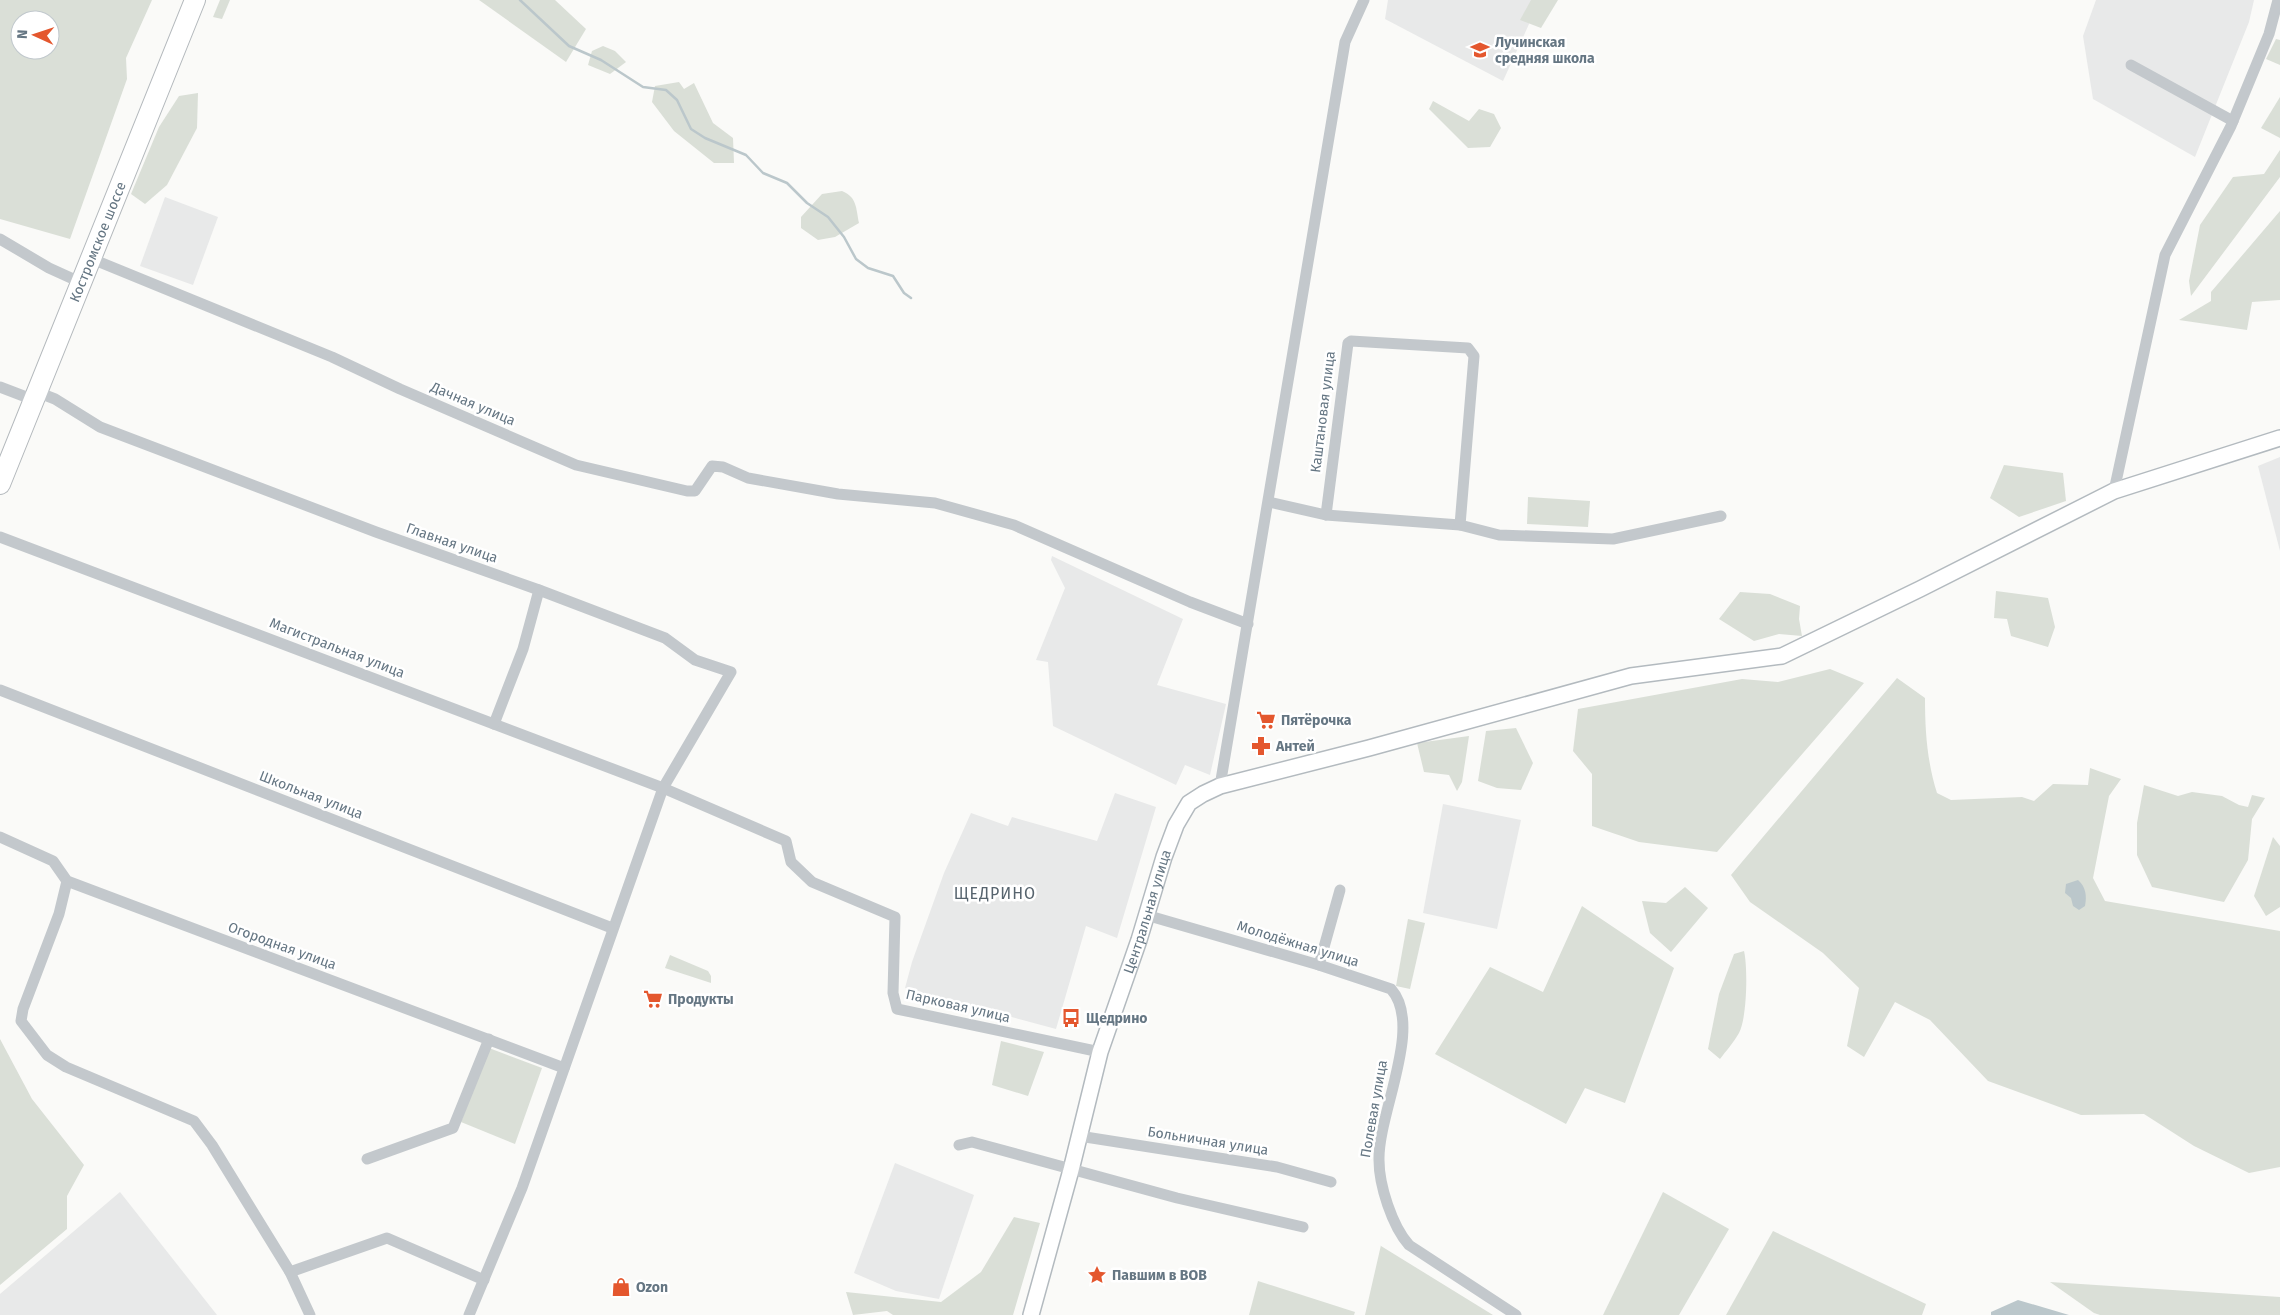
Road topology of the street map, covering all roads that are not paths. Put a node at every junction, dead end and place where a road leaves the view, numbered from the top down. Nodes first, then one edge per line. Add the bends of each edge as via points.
1 (195, 0) edge
2 (1364, 0) edge
3 (2278, 0) edge
4 (2280, 24) edge
5 (2269, 34) junction
6 (2131, 65) dead end
7 (2233, 122) junction
8 (0, 240) edge
9 (92, 259) junction
10 (82, 283) junction
11 (0, 387) edge
12 (36, 396) junction
13 (2280, 438) edge
14 (0, 484) edge
15 (2114, 491) junction
16 (1269, 502) junction
17 (1326, 515) junction
18 (1721, 516) dead end
19 (1460, 525) junction
20 (0, 537) edge
21 (539, 590) junction
22 (1248, 624) junction
23 (0, 690) edge
24 (494, 724) junction
25 (1220, 786) junction
26 (663, 788) junction
27 (0, 837) edge
28 (67, 881) junction
29 (812, 882) joint
30 (1340, 890) dead end
31 (1146, 915) junction
32 (612, 928) junction
33 (1319, 965) junction
34 (1403, 1038) joint
35 (489, 1039) junction
36 (1100, 1052) junction
37 (564, 1068) junction
38 (1079, 1136) junction
39 (959, 1145) dead end
40 (367, 1159) dead end
41 (1071, 1170) junction
42 (1331, 1182) dead end
43 (1303, 1227) dead end
44 (290, 1272) junction
45 (484, 1280) junction
46 (310, 1315) edge
47 (469, 1315) edge
48 (1031, 1315) edge
49 (1516, 1315) edge

1 - 9 highway, Костромское шоссе
2 - 16 street via 1345,42
3 - 5 street
4 - 5 street
5 - 7 street
6 - 7 street
7 - 15 street via 2165,255
8 - 10 street
9 - 10 highway, Костромское шоссе
9 - 22 street, Дачная улица via 332,357 576,465 696,491 712,466 748,478 846,495 935,503 1014,525
10 - 12 highway, Костромское шоссе
11 - 12 street, Главная улица
12 - 14 highway, Костромское шоссе
12 - 21 street, Главная улица via 55,399 109,430
13 - 15 street, Центральная улица
15 - 25 street, Центральная улица via 1782,656 1632,676
16 - 17 street
16 - 22 street
17 - 19 street
17 - 19 street, Каштановая улица via 1348,343 1468,348 1474,356
18 - 19 street via 1613,539 1499,535
20 - 24 street, Магистральная улица
21 - 24 street via 523,649
21 - 26 street, Главная улица via 665,638 695,660 731,672
22 - 25 street
23 - 32 street, Школьная улица
24 - 26 street, Магистральная улица
25 - 31 street, Центральная улица via 1189,803 1164,857
26 - 29 street, Магистральная улица via 786,841 791,862
26 - 32 street
27 - 28 street via 53,861
28 - 35 street, Огородная улица
28 - 44 street via 59,914 21,1021 47,1055 66,1067 194,1120
29 - 36 street, Парковая улица via 895,918 893,993 897,1009
30 - 33 street
31 - 33 street, Молодёжная улица
31 - 36 street, Центральная улица
32 - 37 street
33 - 34 street, Молодёжная улица via 1391,989 1402,1008
34 - 49 street, Полевая улица via 1378,1158 1398,1230 1409,1245
35 - 37 street, Огородная улица
35 - 40 street via 453,1128
36 - 38 street, Центральная улица
37 - 45 street via 522,1188
38 - 41 street, Центральная улица
38 - 42 street, Больничная улица via 1277,1167
39 - 41 street via 972,1142
41 - 43 street
41 - 48 street, Центральная улица
44 - 45 street via 387,1238
44 - 46 street
45 - 47 street

